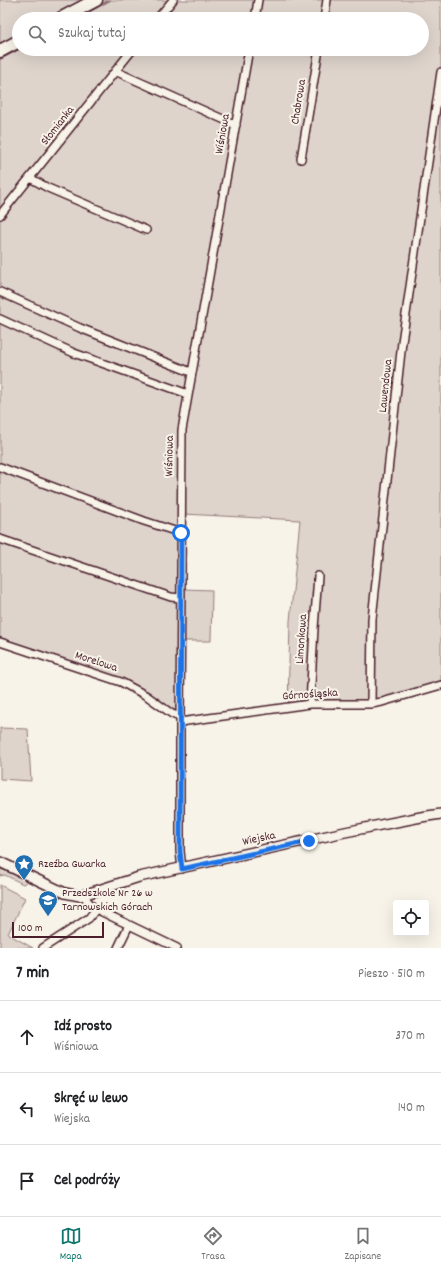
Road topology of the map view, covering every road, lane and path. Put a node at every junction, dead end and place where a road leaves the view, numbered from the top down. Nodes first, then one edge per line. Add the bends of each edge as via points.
1 (96, 0) edge
2 (173, 0) edge
3 (258, 0) edge
4 (327, 0) edge
5 (73, 12) edge
6 (163, 12) edge
7 (256, 12) edge
8 (325, 12) edge
9 (12, 45) edge
10 (0, 51) edge
11 (127, 56) edge
12 (248, 56) edge
13 (318, 56) edge
14 (115, 71) junction
15 (441, 72) edge
16 (236, 125) junction
17 (301, 159) dead end
18 (30, 178) junction
19 (0, 215) edge
20 (146, 230) dead end
21 (0, 292) edge
22 (0, 319) edge
23 (191, 372) junction
24 (188, 394) junction
25 (0, 467) edge
26 (181, 533) junction
27 (0, 539) edge
28 (318, 576) dead end
29 (180, 598) junction
30 (0, 642) edge
31 (441, 686) edge
32 (310, 704) junction
33 (371, 704) junction
34 (180, 720) junction
35 (441, 814) edge
36 (0, 862) edge
37 (182, 869) junction
38 (84, 896) junction
39 (96, 909) junction
40 (129, 925) junction
41 (43, 948) edge
42 (118, 948) edge
43 (177, 948) edge

1 - 5 highway
2 - 6 street
3 - 7 street
4 - 8 street
9 - 10 highway
11 - 14 street, Słomianka
12 - 16 street, Wiśniowa
13 - 17 street, Chabrowa
14 - 16 street
14 - 18 street, Słomianka
15 - 33 street, Lawendowa via 402,342 372,620
16 - 23 street, Wiśniowa
18 - 19 street, Słomianka
18 - 20 street
21 - 23 street via 80,328
22 - 24 street via 74,353
23 - 24 street, Wiśniowa
24 - 26 street, Wiśniowa via 182,430
25 - 26 street
26 - 29 street, Wiśniowa
27 - 29 street
28 - 32 street, Limonkowa
29 - 34 street, Wiśniowa
30 - 34 street, Morelowa via 121,682 147,696
31 - 33 street, Górnośląska
32 - 33 street, Górnośląska
32 - 34 street, Górnośląska
34 - 37 street, Wiśniowa
35 - 37 street, Wiejska via 345,832
36 - 38 street via 64,893
37 - 38 street, Wiejska via 123,881
38 - 39 street
39 - 40 street
39 - 41 street via 89,918
40 - 42 street
40 - 43 street

